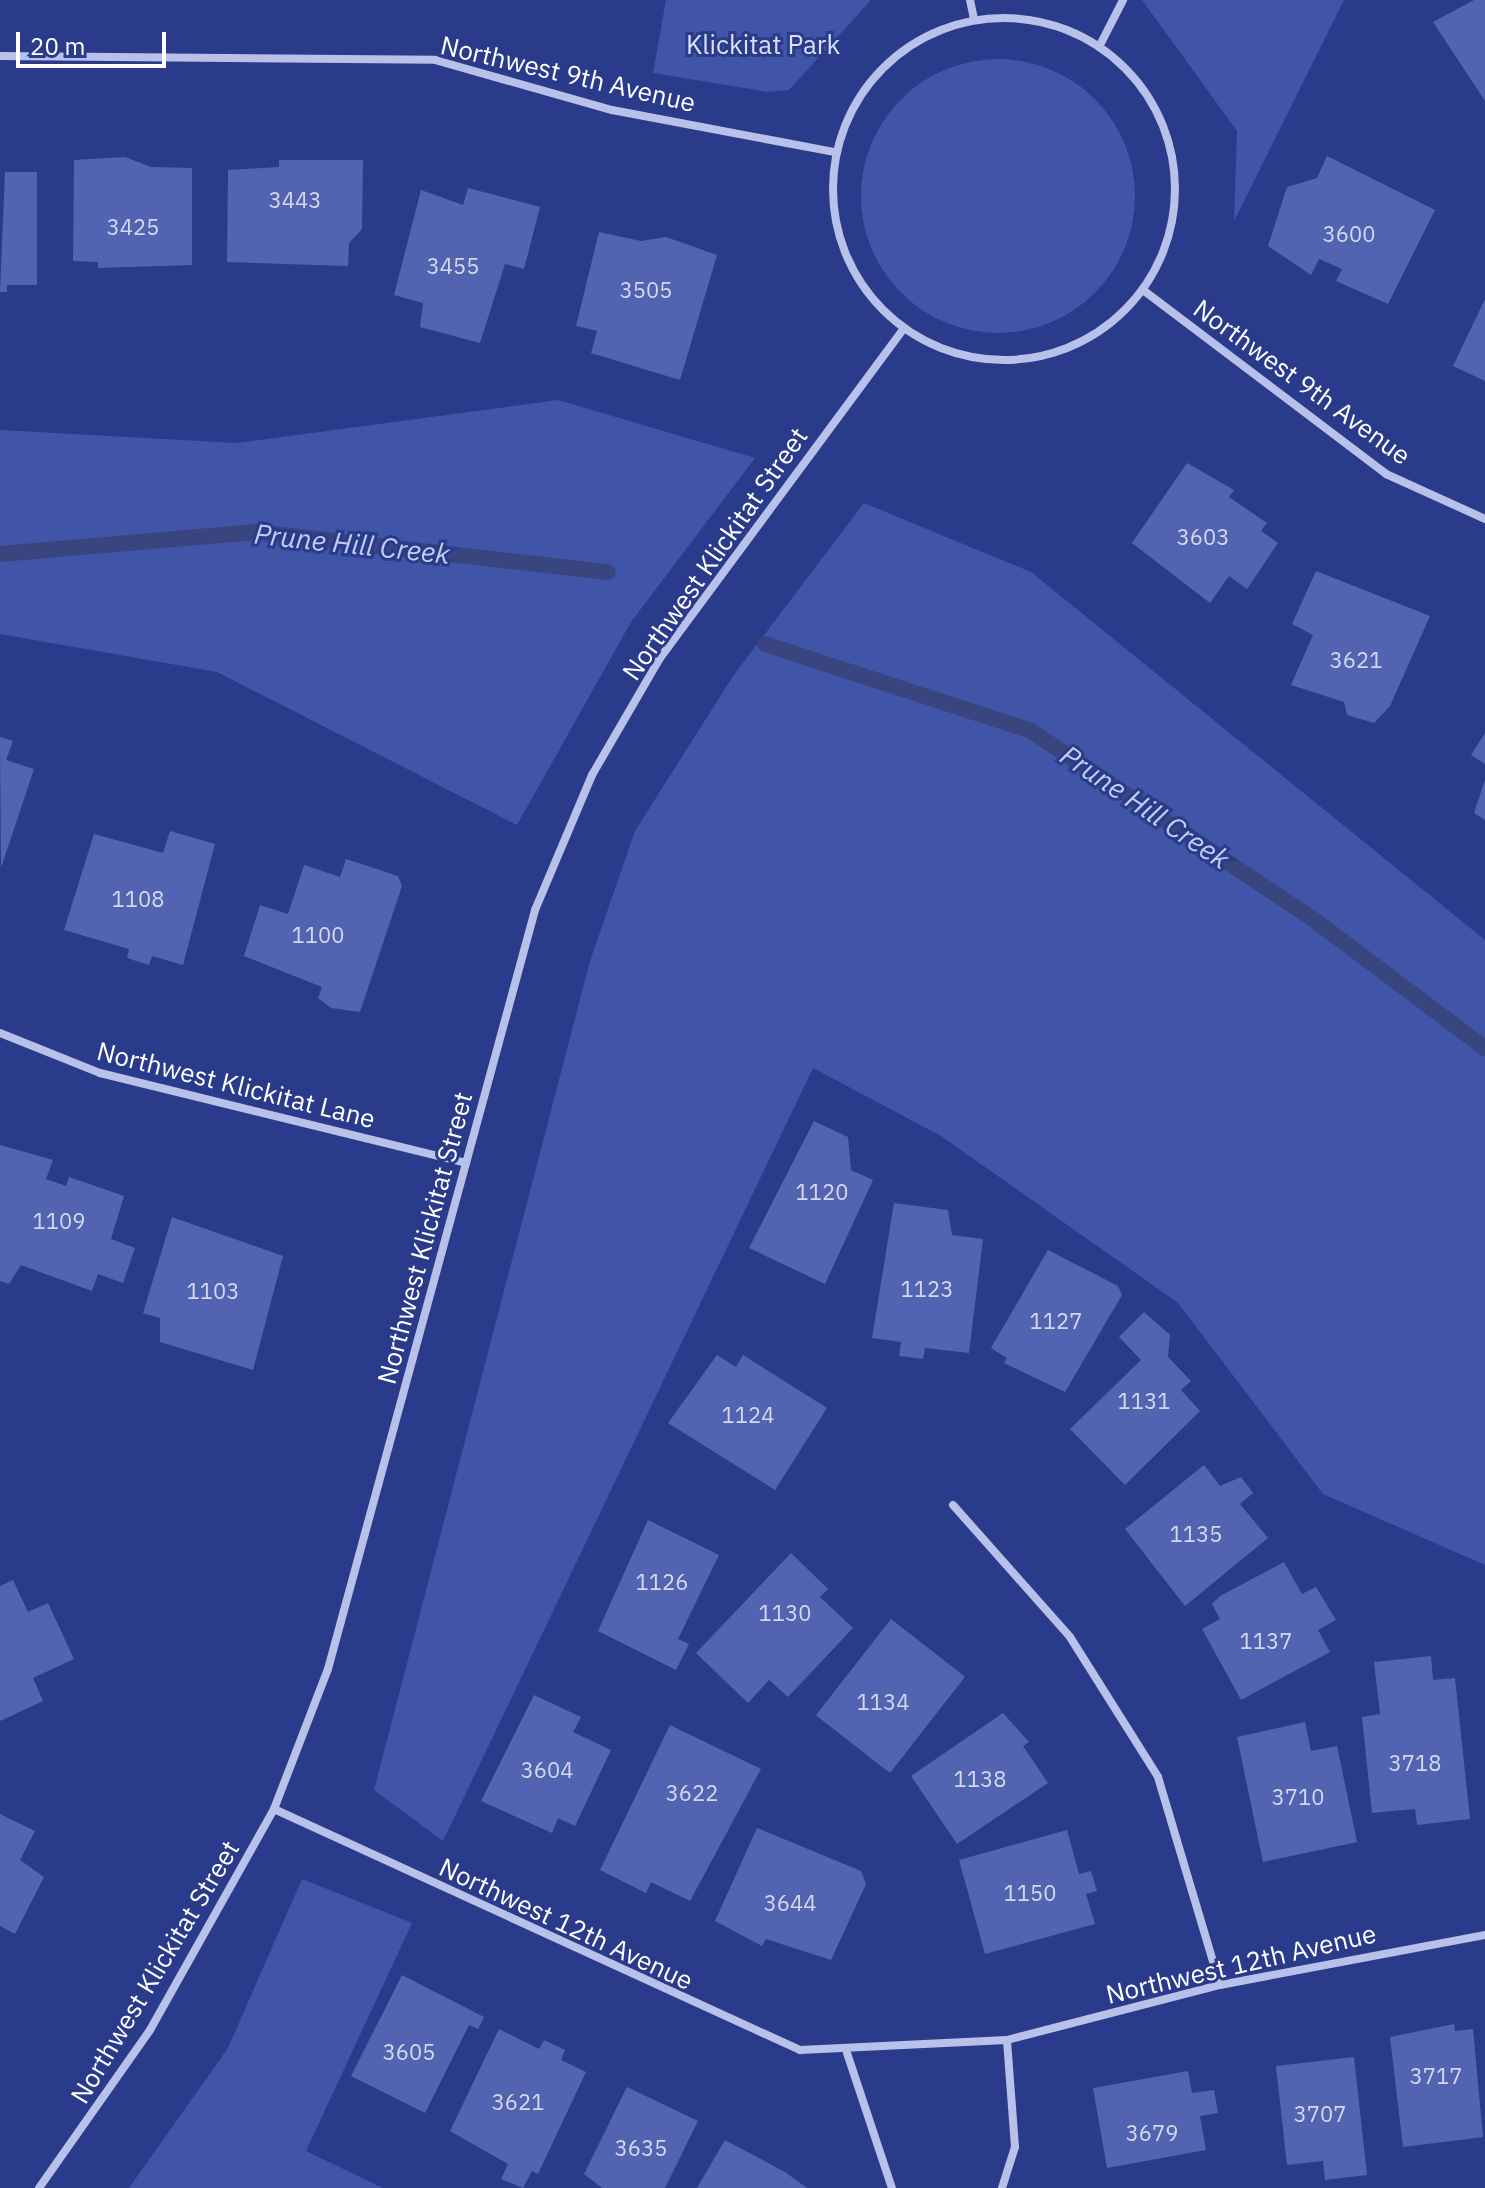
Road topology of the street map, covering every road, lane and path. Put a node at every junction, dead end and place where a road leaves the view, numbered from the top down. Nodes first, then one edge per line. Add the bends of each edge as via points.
1 (970, 0) edge
2 (1123, 0) edge
3 (974, 19) junction
4 (1099, 47) junction
5 (0, 56) edge
6 (835, 152) junction
7 (1143, 290) junction
8 (904, 328) junction
9 (1485, 519) edge
10 (0, 1033) edge
11 (466, 1163) junction
12 (953, 1505) dead end
13 (274, 1809) junction
14 (1485, 1935) edge
15 (1220, 1985) junction
16 (1007, 2040) junction
17 (847, 2053) junction
18 (39, 2188) edge
19 (892, 2188) edge
20 (1002, 2188) edge

1 - 3 street
2 - 4 street
3 - 4 street via 1025,18
3 - 6 street via 926,34 884,64 854,104
4 - 7 street via 1150,98 1171,144 1176,195 1169,232
5 - 6 street, Northwest 9th Avenue via 435,60 612,110
6 - 8 street via 837,231 874,302
7 - 8 street via 1112,322 1074,346 1032,358 987,360 943,349
7 - 9 street, Northwest 9th Avenue via 1386,474
8 - 11 street, Northwest Klickitat Street via 660,658 592,775 535,910
10 - 11 street, Northwest Klickitat Lane via 100,1073
11 - 13 street, Northwest Klickitat Street via 328,1669
12 - 15 street via 1070,1637 1158,1777
13 - 17 street, Northwest 12th Avenue via 750,2033 800,2050
13 - 18 street, Northwest Klickitat Street via 150,2030
14 - 15 street, Northwest 12th Avenue
15 - 16 street, Northwest 12th Avenue
16 - 17 street, Northwest 12th Avenue
16 - 20 street via 1015,2147
17 - 19 street

